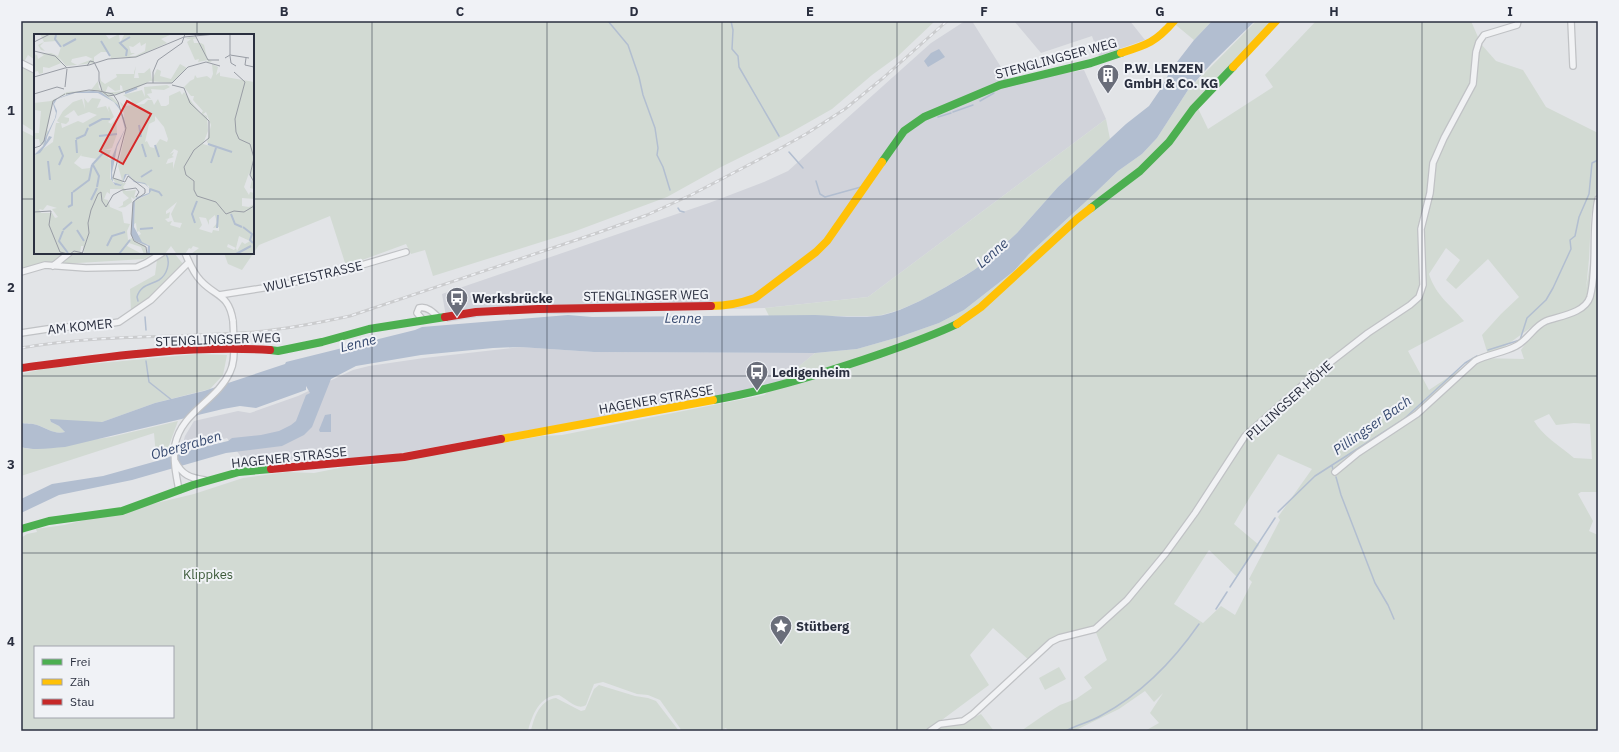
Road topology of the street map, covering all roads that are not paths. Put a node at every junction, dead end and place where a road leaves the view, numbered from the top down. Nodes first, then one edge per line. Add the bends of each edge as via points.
1 (1174, 21) edge
2 (1276, 21) edge
3 (1571, 21) edge
4 (1518, 23) edge
5 (1520, 32) dead end
6 (21, 63) edge
7 (1573, 66) dead end
8 (34, 70) edge
9 (1598, 199) edge
10 (406, 252) dead end
11 (68, 254) edge
12 (160, 254) edge
13 (185, 254) edge
14 (189, 262) junction
15 (53, 266) junction
16 (21, 272) edge
17 (219, 295) junction
18 (439, 318) junction
19 (423, 320) junction
20 (21, 333) edge
21 (234, 345) junction
22 (21, 368) edge
23 (177, 470) junction
24 (1335, 472) dead end
25 (209, 480) junction
26 (179, 490) junction
27 (21, 529) edge
28 (930, 731) edge

1 - 18 main road, STENGLINGSER WEG via 1162,35 1140,47 1091,63 1031,75 1000,85 913,124 904,131 827,241 755,298 722,306 510,309
2 - 25 main road, HAGENER STRASSE via 1212,88 1169,142 1140,171 1077,219 1026,268 972,314 931,336 827,372 749,394 404,457 245,472
3 - 7 street
4 - 5 street, PILLINGSER HÖHE
4 - 28 street, PILLINGSER HÖHE via 1484,35 1479,42 1473,84 1433,163 1430,193 1421,229 1423,285 1419,297 1314,375 1246,436 1166,553 1127,600 1095,629 1051,642 973,714 963,720 940,724
6 - 8 street
9 - 24 street via 1591,290 1586,304 1543,323 1518,346 1475,361 1413,418 1358,453
10 - 17 street, WULFEISTRASSE via 331,274
11 - 15 street
12 - 15 street via 137,267
13 - 14 street
14 - 17 street via 201,281
14 - 20 street, AM KOMER via 151,300 119,322
15 - 16 street via 45,265
17 - 21 street, bridge via 229,306 233,321
18 - 19 main road, STENGLINGSER WEG
18 - 19 street via 428,309 419,308 417,313
19 - 21 main road, STENGLINGSER WEG via 278,351
21 - 22 main road, STENGLINGSER WEG
21 - 23 street via 232,368 226,380 192,414 178,436 174,459
23 - 25 street via 189,477
23 - 26 street
25 - 26 main road, HAGENER STRASSE
26 - 27 main road, HAGENER STRASSE via 122,511 50,521

